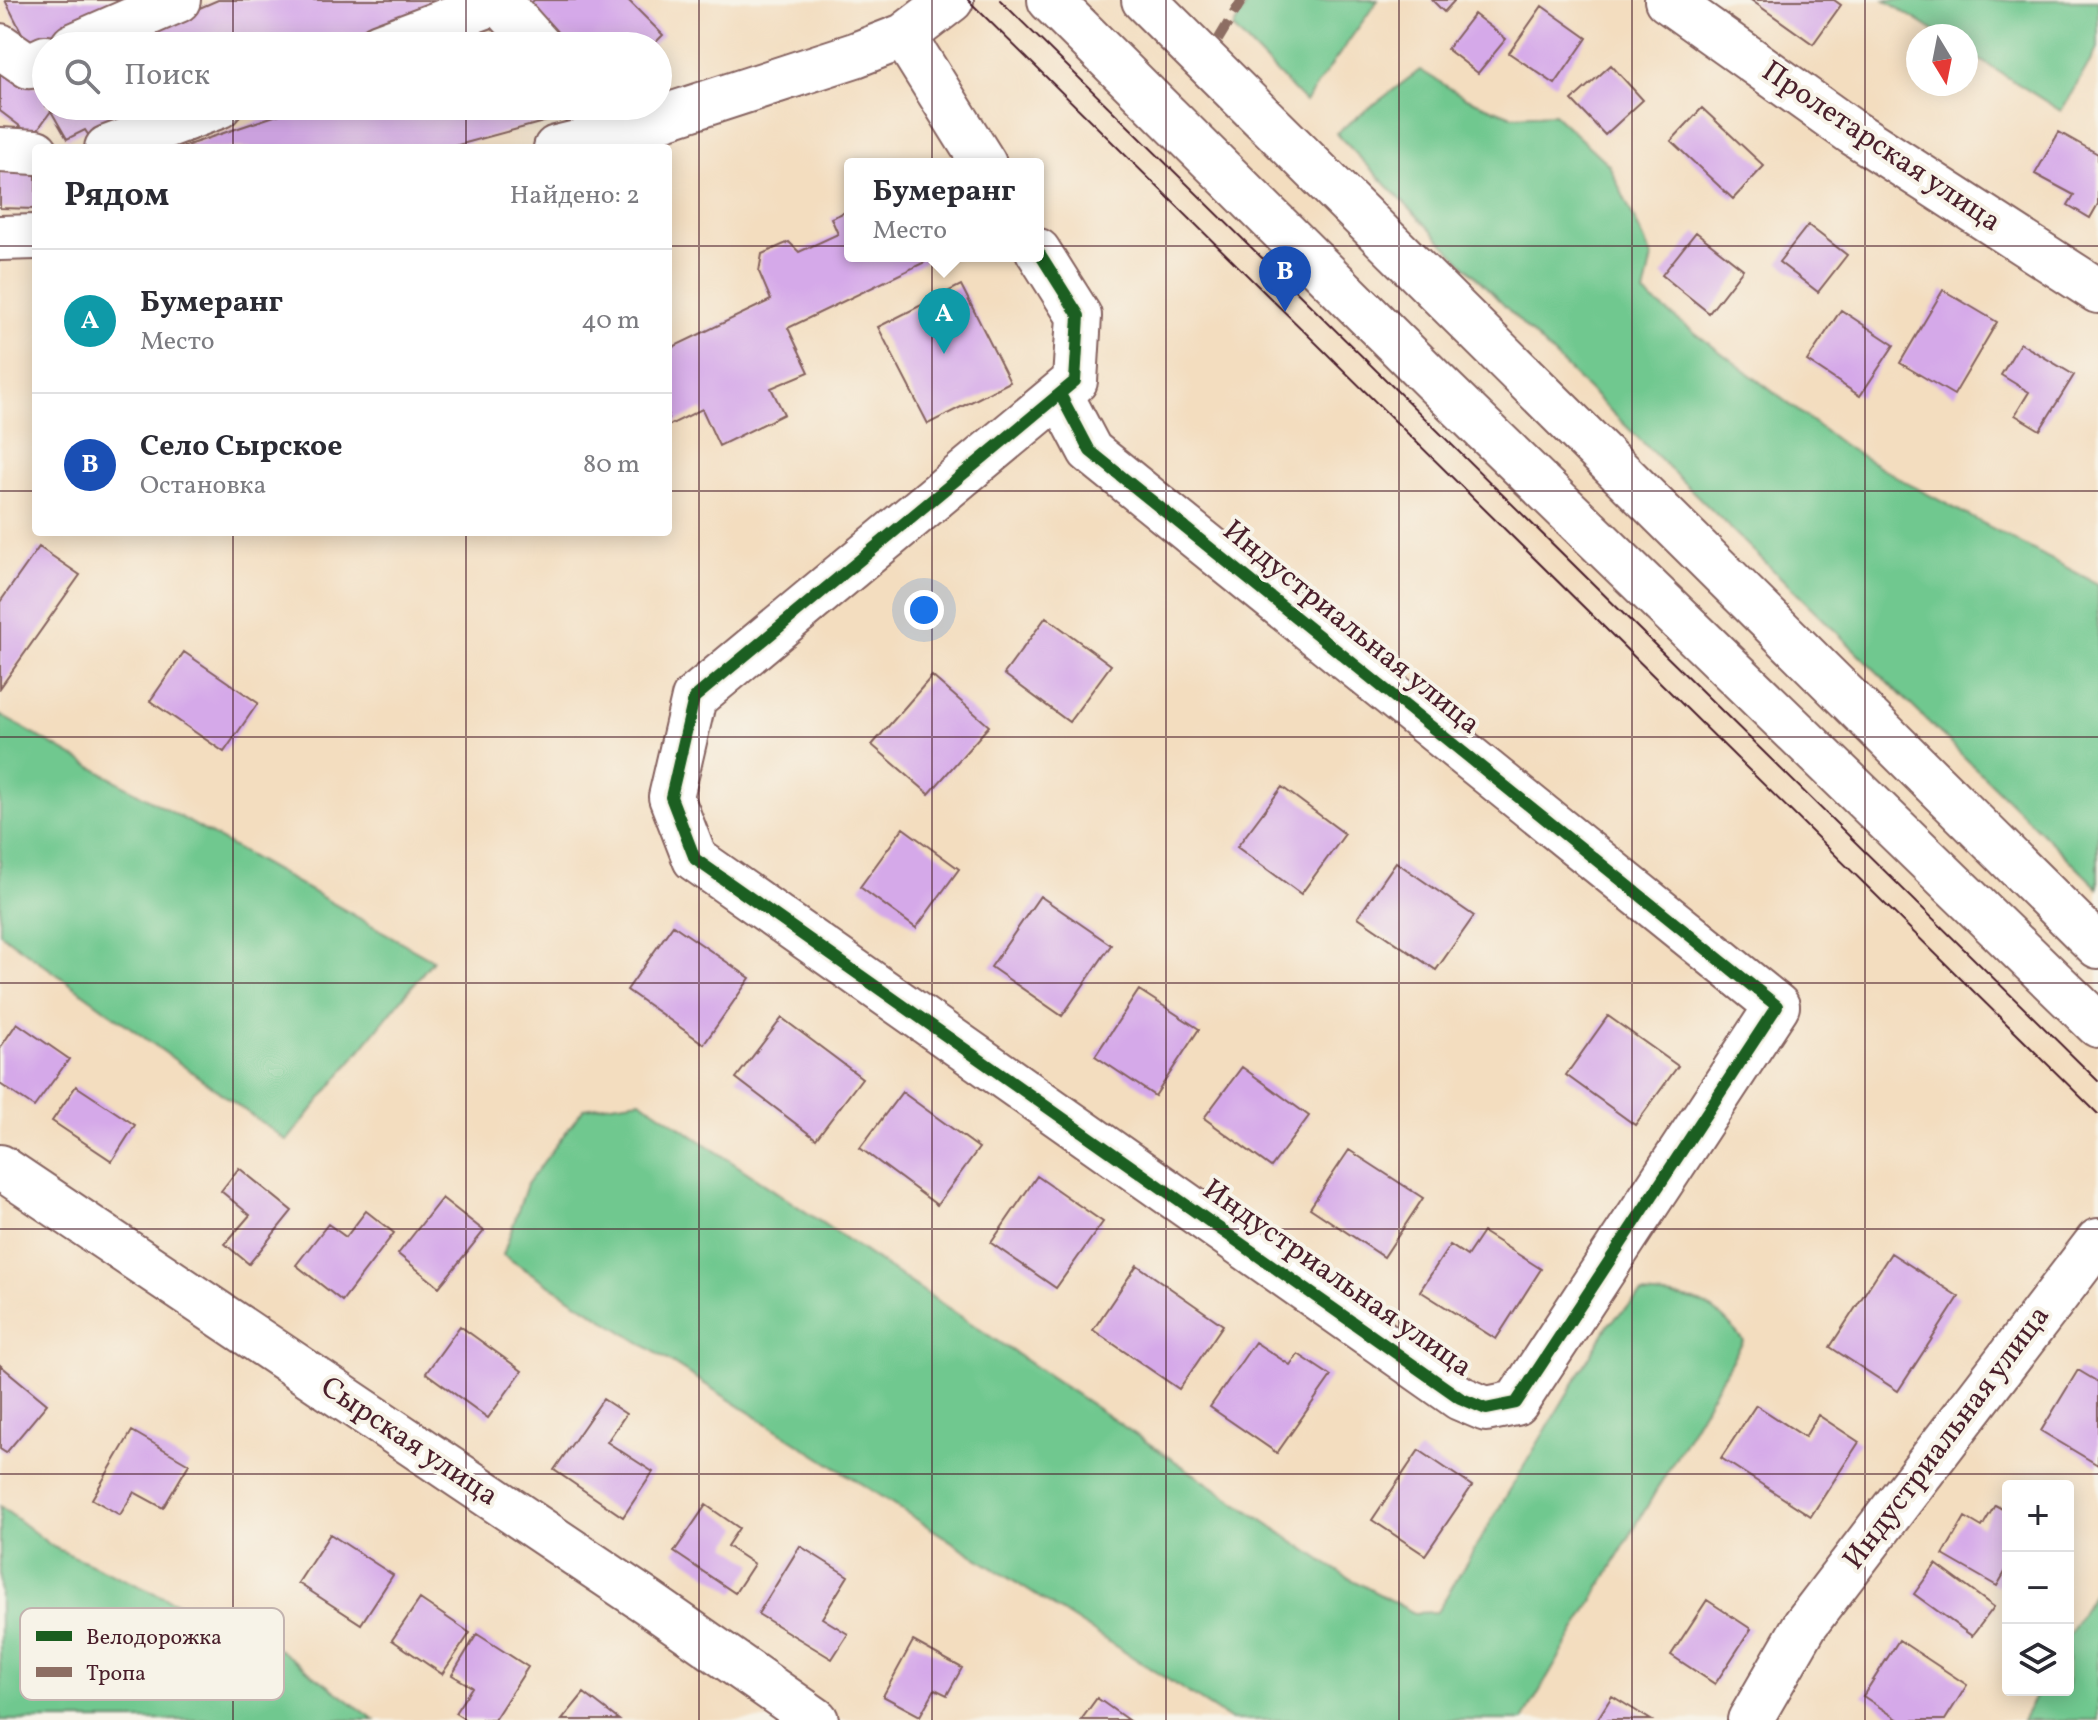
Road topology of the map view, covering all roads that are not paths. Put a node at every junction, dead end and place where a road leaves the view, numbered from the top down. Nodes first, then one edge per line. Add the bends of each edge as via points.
1 (178, 0) edge
2 (499, 0) edge
3 (1050, 0) edge
4 (1144, 0) edge
5 (1667, 0) edge
6 (927, 12) edge
7 (105, 32) edge
8 (416, 32) edge
9 (527, 32) edge
10 (0, 46) edge
11 (32, 65) edge
12 (672, 101) edge
13 (182, 120) edge
14 (598, 120) edge
15 (118, 144) edge
16 (562, 144) edge
17 (0, 150) edge
18 (32, 152) edge
19 (982, 158) edge
20 (32, 237) edge
21 (0, 238) edge
22 (1044, 261) edge
23 (2098, 291) edge
24 (1060, 394) junction
25 (2098, 946) edge
26 (2098, 1025) edge
27 (0, 1167) edge
28 (2098, 1241) edge
29 (816, 1720) edge
30 (1750, 1720) edge

1 - 7 street
2 - 8 street
2 - 9 street
3 - 26 street via 1445,393
4 - 25 street
5 - 23 street, Пролетарская улица via 1852,132
6 - 12 street via 855,55
6 - 19 street
10 - 11 street
13 - 15 street
14 - 16 street
17 - 18 street
20 - 21 street
22 - 24 street via 1079,316 1075,381
24 - 24 street, Индустриальная улица via 1090,451 1777,1006 1516,1403 1486,1409 1460,1398 695,859 671,797 694,698
27 - 29 street, Сырская улица
28 - 30 street, Индустриальная улица via 1805,1625

